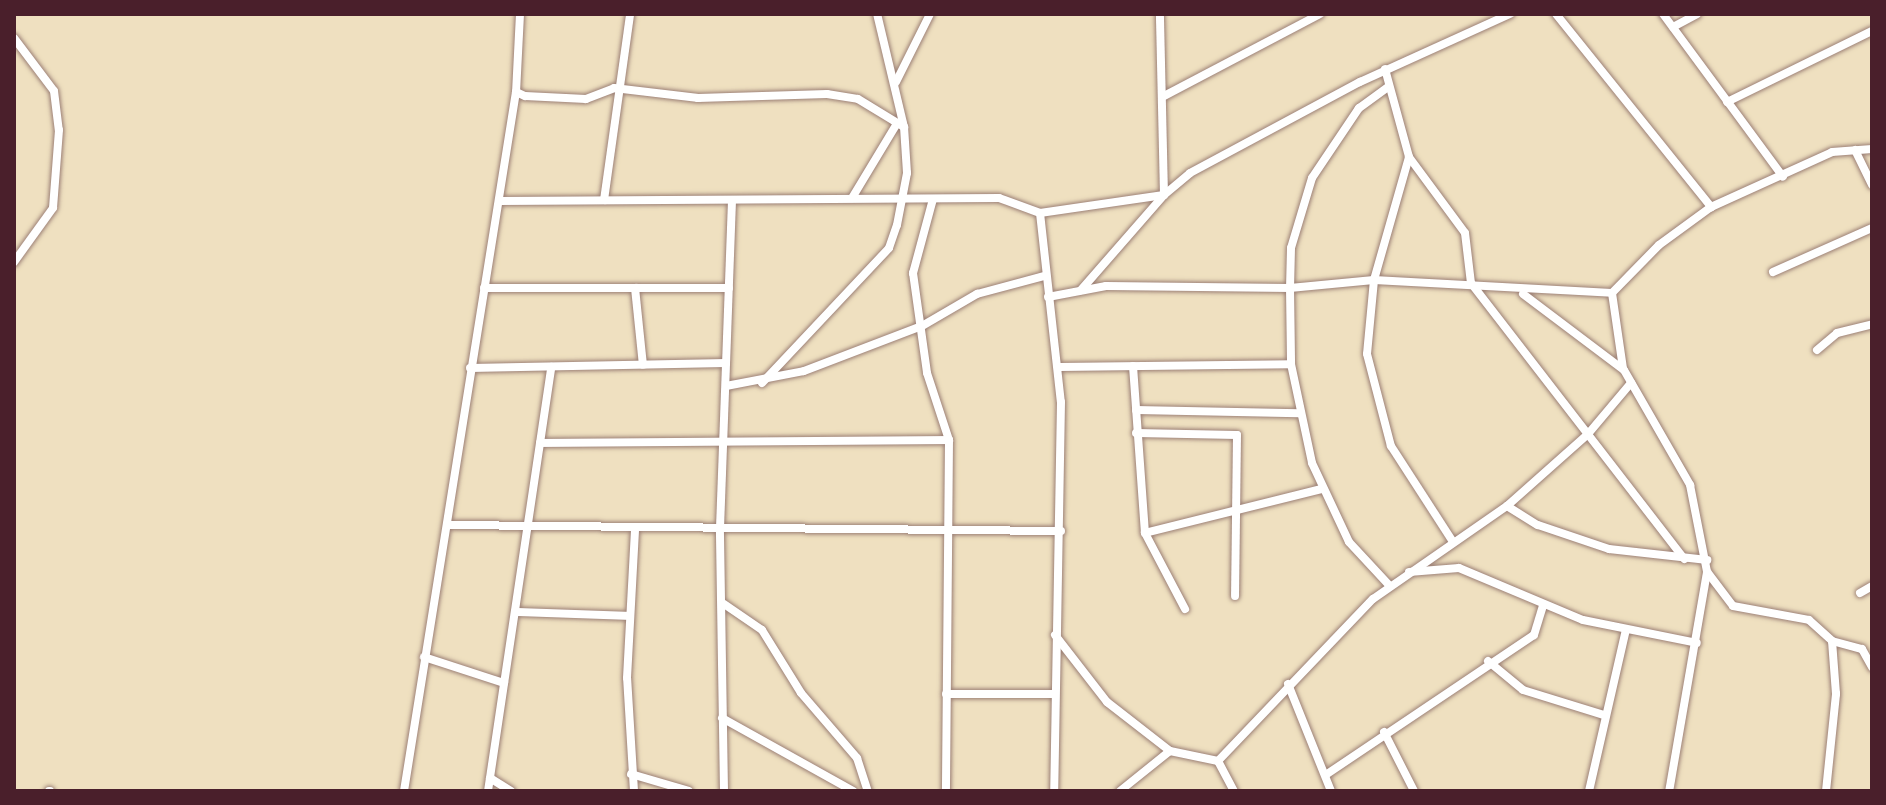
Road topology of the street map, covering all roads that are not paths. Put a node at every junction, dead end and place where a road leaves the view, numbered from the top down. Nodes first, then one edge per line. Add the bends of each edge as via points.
1 (520, 14) edge
2 (630, 14) edge
3 (877, 14) edge
4 (930, 14) edge
5 (1160, 14) edge
6 (1320, 14) edge
7 (1510, 14) edge
8 (1556, 14) edge
9 (1663, 14) edge
10 (1697, 14) edge
11 (1673, 27) junction
12 (1872, 31) edge
13 (14, 38) edge
14 (1385, 69) junction
15 (896, 82) junction
16 (1388, 87) junction
17 (614, 88) junction
18 (516, 92) junction
19 (1164, 96) junction
20 (1727, 102) junction
21 (900, 126) junction
22 (1872, 149) edge
23 (1855, 150) junction
24 (1409, 157) junction
25 (1783, 177) junction
26 (1872, 185) edge
27 (1164, 195) junction
28 (903, 197) junction
29 (852, 198) junction
30 (933, 199) junction
31 (604, 200) junction
32 (499, 201) junction
33 (732, 201) junction
34 (1711, 207) junction
35 (1040, 213) junction
36 (1872, 228) edge
37 (14, 262) edge
38 (1773, 272) dead end
39 (1044, 276) junction
40 (1374, 280) junction
41 (1471, 283) junction
42 (484, 288) junction
43 (635, 288) junction
44 (729, 288) junction
45 (1290, 288) junction
46 (1081, 291) junction
47 (1521, 292) junction
48 (1612, 293) junction
49 (1048, 297) junction
50 (1872, 324) edge
51 (922, 326) junction
52 (1817, 350) dead end
53 (726, 363) junction
54 (1291, 364) junction
55 (643, 365) junction
56 (1133, 366) junction
57 (551, 367) junction
58 (1059, 367) junction
59 (470, 368) junction
60 (1624, 370) junction
61 (762, 383) junction
62 (1631, 383) junction
63 (726, 386) junction
64 (1136, 410) junction
65 (1299, 413) junction
66 (1136, 433) junction
67 (1588, 434) junction
68 (949, 440) junction
69 (540, 443) junction
70 (723, 445) junction
71 (1321, 489) junction
72 (1507, 506) junction
73 (1237, 509) junction
74 (447, 525) junction
75 (527, 527) junction
76 (635, 528) junction
77 (720, 528) junction
78 (949, 530) junction
79 (1061, 531) junction
80 (1145, 533) junction
81 (1453, 542) junction
82 (1684, 559) junction
83 (1707, 560) junction
84 (1409, 572) junction
85 (1707, 572) junction
86 (1389, 585) junction
87 (1872, 586) edge
88 (1860, 593) dead end
89 (1235, 596) dead end
90 (724, 604) junction
91 (1543, 606) junction
92 (1185, 609) dead end
93 (515, 612) junction
94 (628, 616) junction
95 (1626, 630) junction
96 (1054, 635) junction
97 (1832, 641) junction
98 (1697, 643) junction
99 (424, 657) junction
100 (1488, 661) junction
101 (1872, 667) edge
102 (504, 683) junction
103 (1288, 684) junction
104 (946, 694) junction
105 (1054, 694) junction
106 (1604, 715) junction
107 (722, 718) junction
108 (1384, 732) junction
109 (1170, 751) junction
110 (1218, 761) junction
111 (631, 774) junction
112 (1327, 774) junction
113 (490, 778) junction
114 (404, 791) edge
115 (488, 791) edge
116 (511, 791) edge
117 (634, 791) edge
118 (689, 791) edge
119 (724, 791) edge
120 (853, 791) edge
121 (868, 791) edge
122 (946, 791) edge
123 (1054, 791) edge
124 (1120, 791) edge
125 (1234, 791) edge
126 (1331, 791) edge
127 (1414, 791) edge
128 (1589, 791) edge
129 (1669, 791) edge
130 (1826, 791) edge

1 - 18 street
2 - 17 street
3 - 15 street
4 - 15 street
5 - 19 street
6 - 19 street
7 - 14 street via 1434,54
8 - 34 street
9 - 11 street
10 - 11 street
11 - 20 street
12 - 20 street
13 - 37 street via 54,91 59,130 53,208
14 - 16 street
14 - 27 street via 1190,173
15 - 21 street
16 - 24 street
16 - 45 street via 1359,108 1312,178 1291,248
17 - 18 street via 566,101
17 - 21 street via 698,98 850,96
17 - 31 street
18 - 32 street
19 - 27 street
20 - 25 street
21 - 28 street
21 - 29 street
22 - 23 street
23 - 25 street via 1832,152
23 - 26 street
24 - 40 street
24 - 41 street via 1465,233
25 - 34 street
27 - 35 street
27 - 46 street
28 - 29 street
28 - 30 street
28 - 61 street via 889,248
29 - 33 street
30 - 35 street via 999,198
30 - 51 street via 913,273
31 - 32 street
31 - 33 street
32 - 42 street
33 - 44 street
34 - 48 street via 1659,245
35 - 39 street
36 - 38 street
39 - 49 street
39 - 51 street via 977,294
40 - 41 street
40 - 45 street
40 - 81 street via 1367,354 1380,415 1404,475
41 - 47 street
41 - 67 street
42 - 43 street
42 - 59 street
43 - 44 street
43 - 55 street
44 - 53 street
45 - 46 street via 1164,284
45 - 54 street
46 - 49 street
47 - 48 street
47 - 60 street
48 - 60 street
49 - 58 street
50 - 52 street via 1837,333
51 - 61 street
51 - 68 street via 927,373
53 - 55 street
53 - 63 street
54 - 56 street
54 - 65 street
55 - 57 street
56 - 58 street
56 - 64 street
57 - 59 street
57 - 69 street
58 - 79 street
59 - 74 street
60 - 62 street
61 - 63 street
62 - 67 street
62 - 83 street via 1690,485
63 - 70 street
64 - 65 street
64 - 66 street
65 - 71 street
66 - 73 street via 1237,435
66 - 80 street
67 - 72 street
67 - 82 street
68 - 70 street
68 - 78 street
69 - 70 street
69 - 75 street
70 - 77 street
71 - 73 street
71 - 86 street via 1349,542
72 - 81 street
72 - 82 street via 1538,525 1609,549
73 - 80 street
73 - 89 street
74 - 75 street
74 - 99 street
75 - 76 street
75 - 93 street
76 - 77 street
76 - 94 street
77 - 78 street
77 - 90 street
78 - 79 street
78 - 104 street
79 - 96 street
80 - 92 street
81 - 84 street
82 - 83 street
83 - 85 street
84 - 86 street
84 - 91 street via 1459,568
85 - 97 street via 1733,606 1809,620
85 - 98 street
86 - 103 street
87 - 88 street
90 - 107 street
90 - 121 street via 762,630 857,758
91 - 95 street
91 - 100 street via 1534,635
93 - 94 street
93 - 102 street
94 - 111 street
95 - 98 street
95 - 106 street
96 - 105 street
96 - 109 street via 1107,702
97 - 101 street via 1862,649
97 - 130 street via 1836,694
98 - 129 street
99 - 102 street
99 - 114 street
100 - 106 street via 1523,690
100 - 108 street
102 - 113 street
103 - 110 street
103 - 112 street
104 - 105 street
104 - 122 street
105 - 123 street
106 - 128 street
107 - 119 street
107 - 120 street
108 - 112 street
108 - 127 street
109 - 110 street
109 - 124 street
110 - 125 street
111 - 117 street
111 - 118 street
112 - 126 street
113 - 115 street
113 - 116 street

